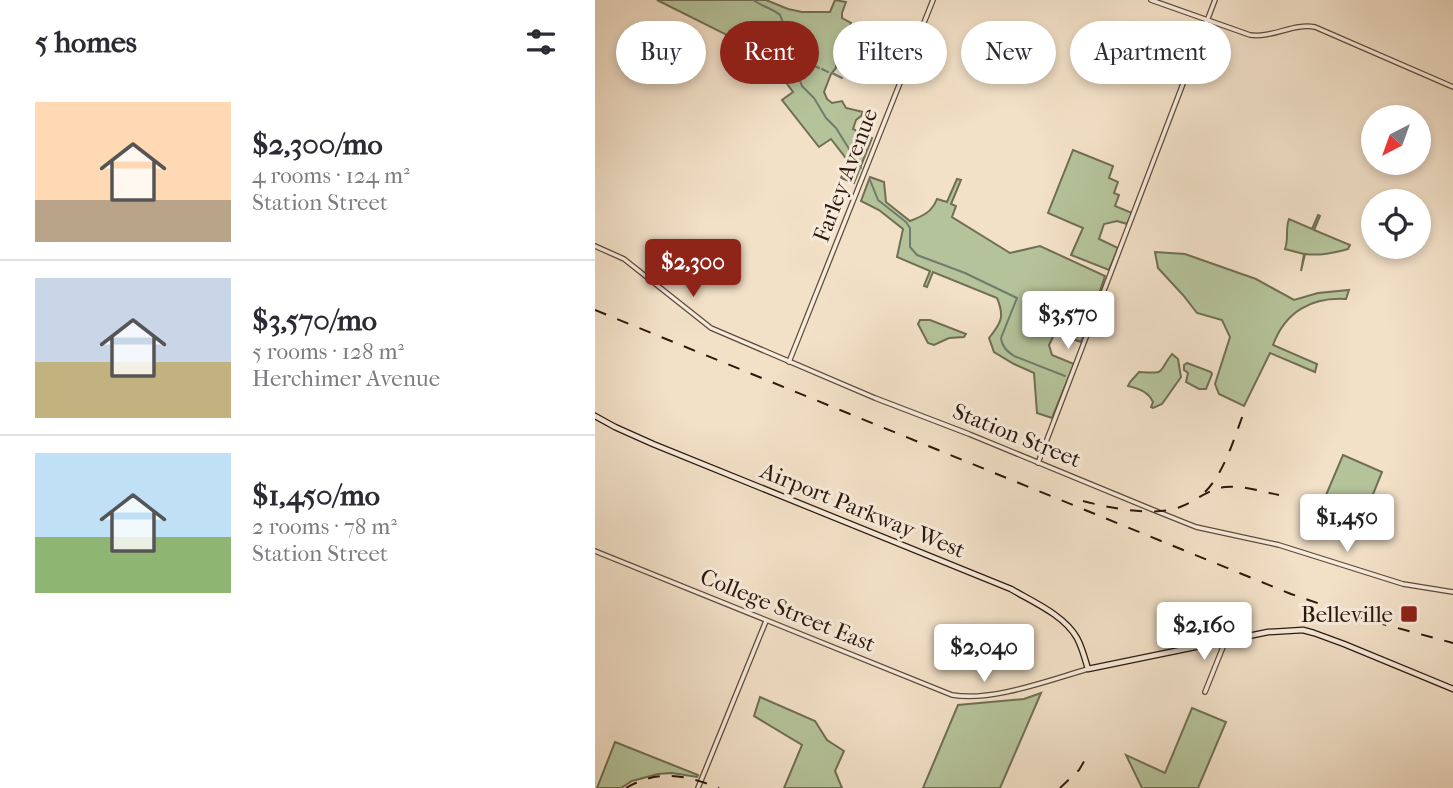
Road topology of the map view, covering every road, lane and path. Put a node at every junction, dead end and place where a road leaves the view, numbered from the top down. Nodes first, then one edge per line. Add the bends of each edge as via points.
1 (933, 0) edge
2 (1151, 0) edge
3 (1215, 0) edge
4 (1207, 20) junction
5 (1453, 87) edge
6 (595, 246) edge
7 (789, 362) junction
8 (595, 416) edge
9 (1038, 463) junction
10 (595, 551) edge
11 (1453, 592) edge
12 (766, 621) junction
13 (1226, 640) junction
14 (1088, 669) junction
15 (1453, 689) edge
16 (1205, 692) dead end
17 (698, 788) edge

1 - 7 street, Farley Avenue
2 - 4 street
3 - 4 street
4 - 5 street via 1259,36 1299,26 1315,27
4 - 9 street
6 - 7 street, Station Street via 624,259 711,328
7 - 9 street, Station Street
8 - 14 main road, Airport Parkway West via 653,444 1011,589 1069,628
9 - 11 street, Station Street via 1196,527 1279,545 1403,584
10 - 12 street, College Street East
12 - 14 street, College Street East via 966,698 1011,691
12 - 17 street
13 - 14 main road, College Street East
13 - 15 main road, College Street East via 1279,631 1314,632
13 - 16 street

